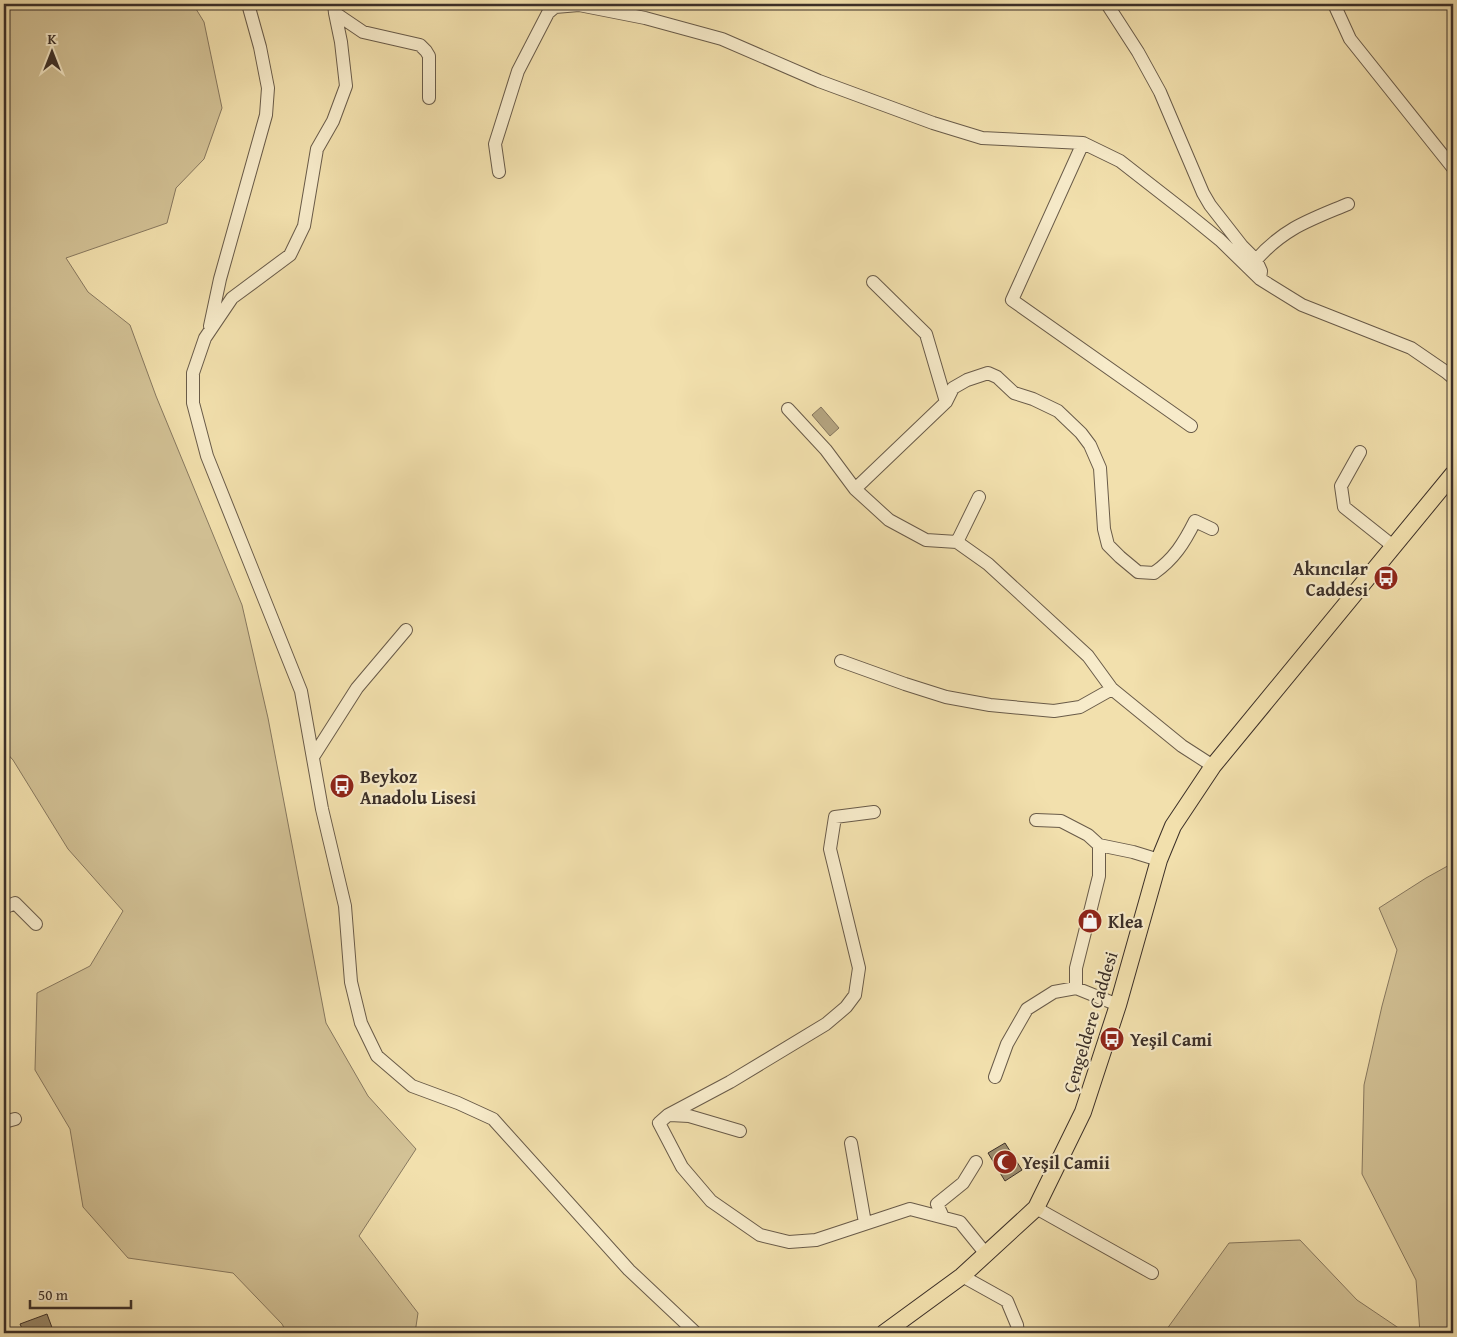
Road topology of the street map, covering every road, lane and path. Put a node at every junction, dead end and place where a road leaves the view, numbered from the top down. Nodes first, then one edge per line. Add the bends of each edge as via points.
1 (248, 4) edge
2 (1106, 4) edge
3 (1334, 4) edge
4 (578, 5) edge
5 (554, 6) edge
6 (334, 8) edge
7 (429, 98) dead end
8 (1083, 143) junction
9 (1453, 168) edge
10 (499, 172) dead end
11 (1348, 204) dead end
12 (1256, 260) junction
13 (1260, 280) junction
14 (873, 282) dead end
15 (210, 331) junction
16 (1453, 378) edge
17 (946, 402) junction
18 (788, 409) dead end
19 (1191, 426) dead end
20 (1360, 452) dead end
21 (1453, 474) edge
22 (855, 489) junction
23 (979, 497) dead end
24 (1212, 528) dead end
25 (957, 542) junction
26 (1393, 546) junction
27 (406, 630) dead end
28 (841, 661) dead end
29 (1112, 689) junction
30 (313, 757) junction
31 (1214, 766) junction
32 (874, 812) dead end
33 (1036, 820) dead end
34 (1099, 845) junction
35 (1159, 860) junction
36 (4, 908) edge
37 (36, 924) dead end
38 (1076, 988) junction
39 (1118, 1005) junction
40 (995, 1077) dead end
41 (668, 1115) junction
42 (740, 1131) dead end
43 (851, 1143) dead end
44 (976, 1162) dead end
45 (1036, 1208) junction
46 (943, 1217) junction
47 (865, 1224) junction
48 (986, 1254) junction
49 (1152, 1273) dead end
50 (962, 1276) junction
51 (696, 1333) edge
52 (884, 1333) edge
53 (1018, 1333) edge

1 - 15 street via 268,88 266,115 220,280
2 - 12 street via 1160,92 1202,193
3 - 9 street via 1350,40
4 - 5 street
4 - 8 street via 645,18 722,40 819,81 982,138
5 - 10 street via 518,71 495,144
6 - 7 street via 363,32 420,45 426,50 429,56
6 - 15 street via 346,86 333,122 317,149 304,226 290,255 232,298
8 - 13 street via 1120,161 1220,240
8 - 19 street via 1012,300
11 - 12 street via 1293,228
12 - 13 street via 1261,271
13 - 16 street via 1302,304 1411,348
14 - 17 street via 926,334
15 - 30 street via 194,373 194,403 207,456 301,691
17 - 22 street
17 - 24 street via 953,388 988,372 1014,393 1058,411 1090,445 1100,468 1108,545 1138,572 1154,574 1167,564 1185,541 1195,521
18 - 22 street via 826,450
20 - 26 street via 1341,486 1344,507
21 - 26 main road, Çengeldere Caddesi
22 - 25 street via 889,520 926,540
23 - 25 street
25 - 29 street via 988,564 1088,656
26 - 31 main road, Çengeldere Caddesi
27 - 30 street via 357,688
28 - 29 street via 946,697 990,705 1054,711 1080,707
29 - 31 street via 1182,746
30 - 51 street via 345,906 351,982 360,1023 377,1056 412,1086 493,1119 629,1270
31 - 35 main road, Çengeldere Caddesi via 1173,826
32 - 41 street via 835,817 830,849 859,968 856,995 826,1024
33 - 34 street via 1061,821 1088,835
34 - 35 street
34 - 38 street via 1099,876 1076,968
35 - 39 main road, Çengeldere Caddesi
36 - 37 street via 15,903
38 - 39 street
38 - 40 street via 1054,992 1027,1009 1007,1044
39 - 45 main road, Çengeldere Caddesi via 1083,1112
41 - 42 street via 689,1116
41 - 47 street via 659,1123 682,1167 711,1201 760,1235 789,1242 816,1240
43 - 47 street
44 - 46 street via 963,1183 937,1204
45 - 48 main road, Çengeldere Caddesi
45 - 49 street
46 - 47 street via 910,1209
46 - 48 street via 960,1222
48 - 50 main road, Çengeldere Caddesi
50 - 52 main road, Çengeldere Caddesi
50 - 53 street via 1007,1301

